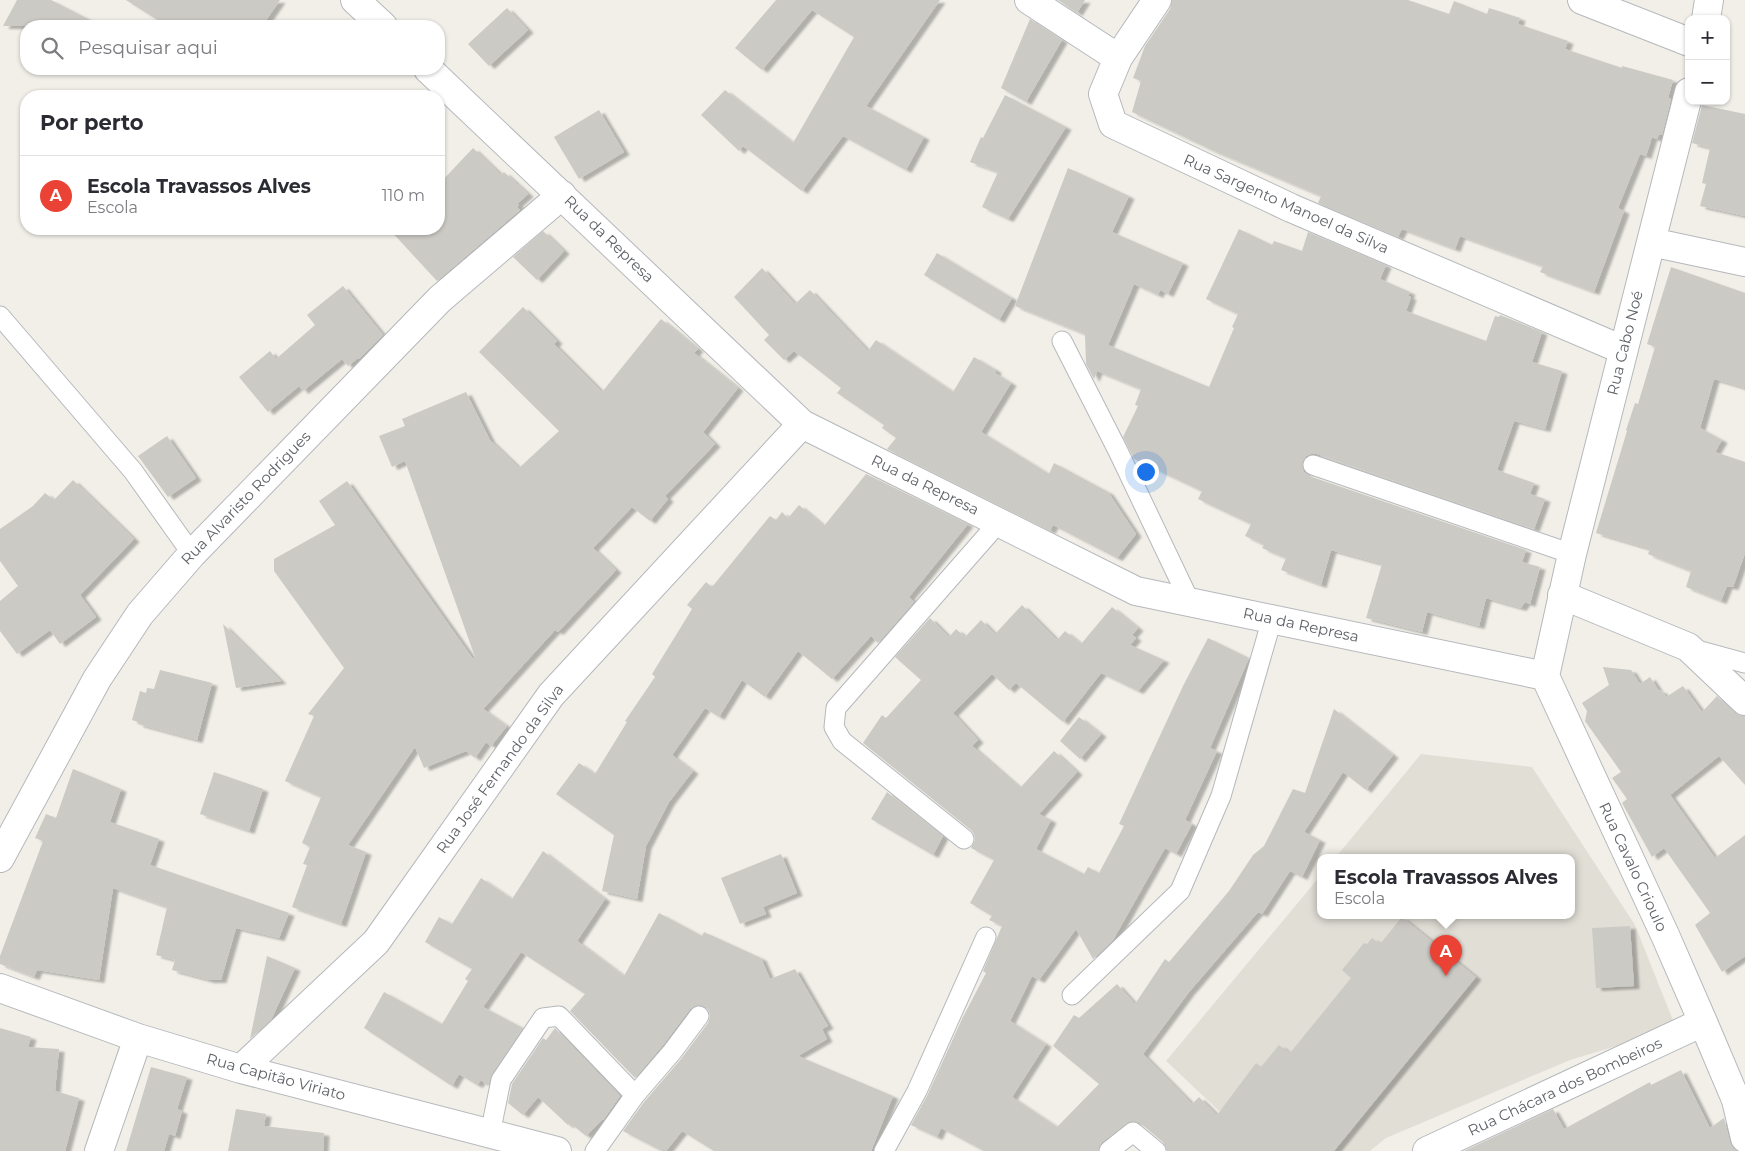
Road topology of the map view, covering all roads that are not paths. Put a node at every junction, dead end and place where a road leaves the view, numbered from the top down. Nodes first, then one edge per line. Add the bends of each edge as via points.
1 (355, 0) edge
2 (1029, 0) edge
3 (1157, 0) edge
4 (1582, 0) edge
5 (1710, 0) edge
6 (1707, 15) edge
7 (376, 20) edge
8 (1685, 40) edge
9 (1118, 58) junction
10 (434, 75) edge
11 (1686, 105) edge
12 (562, 195) junction
13 (1651, 242) junction
14 (1745, 262) edge
15 (0, 316) edge
16 (1062, 341) dead end
17 (1623, 350) junction
18 (802, 424) junction
19 (1313, 464) dead end
20 (999, 522) junction
21 (192, 554) junction
22 (1572, 554) junction
23 (1562, 595) junction
24 (1190, 602) junction
25 (1272, 619) junction
26 (1688, 647) junction
27 (1745, 663) edge
28 (1544, 676) junction
29 (1745, 701) edge
30 (964, 838) dead end
31 (0, 858) edge
32 (986, 937) dead end
33 (0, 988) edge
34 (1072, 995) dead end
35 (699, 1016) dead end
36 (1703, 1022) junction
37 (138, 1038) junction
38 (241, 1070) junction
39 (635, 1095) junction
40 (1740, 1096) edge
41 (490, 1134) junction
42 (1745, 1138) edge
43 (99, 1151) edge
44 (557, 1151) edge
45 (595, 1151) edge
46 (884, 1151) edge
47 (1109, 1151) edge
48 (1156, 1151) edge
49 (1427, 1151) edge

1 - 7 street
2 - 9 street
3 - 9 street, Rua Sargento Manoel da Silva
4 - 8 street
5 - 6 street
9 - 17 street, Rua Sargento Manoel da Silva via 1103,94 1113,124 1291,208
10 - 12 street, Rua da Represa
11 - 13 street, Rua Cabo Noé
12 - 18 street, Rua da Represa
12 - 21 street, Rua Alvaristo Rodrigues via 440,299
13 - 14 street
13 - 17 street, Rua Cabo Noé
15 - 21 lane via 133,470
16 - 24 lane
17 - 22 street, Rua Cabo Noé
18 - 20 street, Rua da Represa
18 - 38 street, Rua José Fernando da Silva via 551,695 376,942
19 - 22 lane
20 - 24 street, Rua da Represa via 1136,591
20 - 30 lane via 836,708 834,717 834,727 842,741
21 - 31 street, Rua Alvaristo Rodrigues via 140,614 97,679
22 - 23 street, Rua Cabo Noé
23 - 26 street
23 - 28 street
24 - 25 street, Rua da Represa
25 - 28 street, Rua da Represa
25 - 34 lane via 1221,796 1180,891
26 - 27 lane
26 - 29 street
28 - 36 street, Rua Cavalo Crioulo
32 - 46 lane via 917,1091
33 - 37 street, Rua Capitão Viriato
35 - 39 lane
36 - 40 street, Rua Cavalo Crioulo
36 - 49 street, Rua Chácara dos Bombeiros
37 - 38 street, Rua Capitão Viriato
37 - 43 street
38 - 41 street, Rua Capitão Viriato
39 - 41 lane via 559,1016 543,1018 501,1080
39 - 45 lane
40 - 42 street, Rua Cavalo Crioulo
41 - 44 street, Rua Capitão Viriato
47 - 48 lane via 1133,1132

